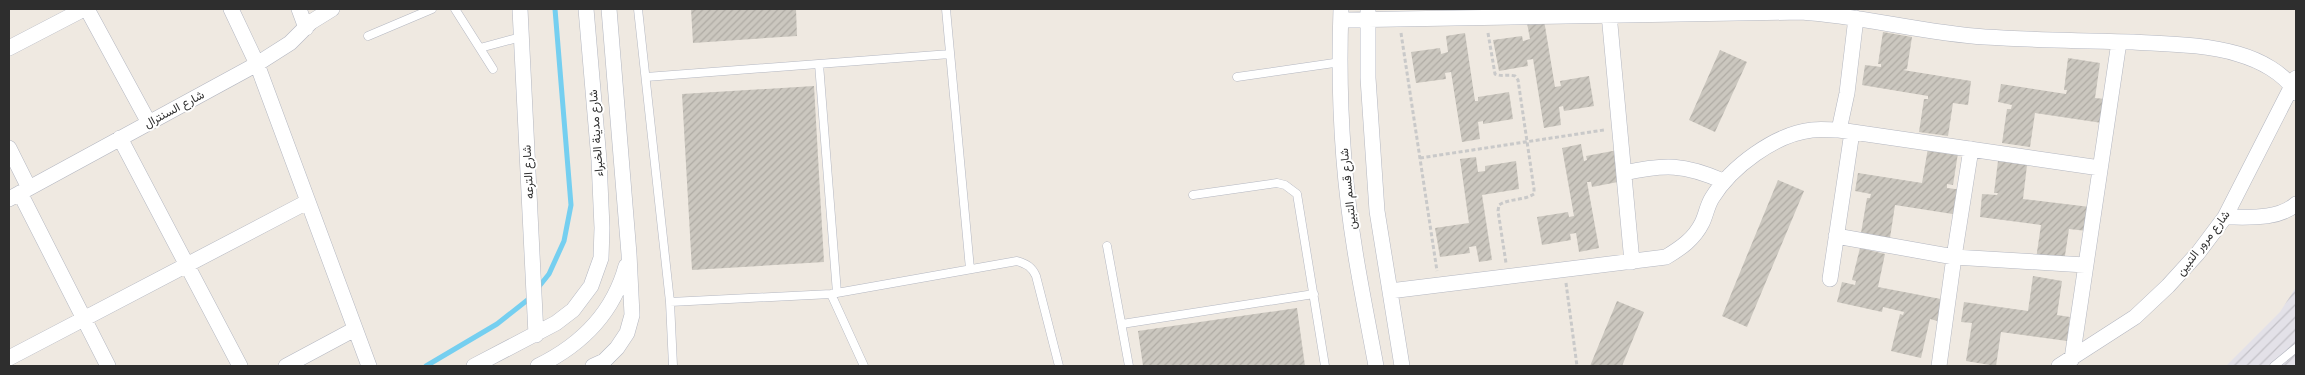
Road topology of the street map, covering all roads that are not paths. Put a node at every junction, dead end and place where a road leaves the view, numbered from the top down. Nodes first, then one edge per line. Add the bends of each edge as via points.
1 (86, 9) edge
2 (231, 9) edge
3 (299, 9) edge
4 (332, 9) edge
5 (432, 9) edge
6 (455, 9) edge
7 (520, 9) edge
8 (586, 9) edge
9 (609, 9) edge
10 (638, 9) edge
11 (946, 9) edge
12 (1341, 14) edge
13 (1368, 14) edge
14 (1609, 14) junction
15 (1856, 18) junction
16 (306, 28) junction
17 (368, 36) dead end
18 (521, 36) junction
19 (2119, 42) junction
20 (9, 48) edge
21 (480, 48) junction
22 (950, 54) junction
23 (1341, 62) junction
24 (257, 64) junction
25 (818, 64) junction
26 (493, 69) dead end
27 (646, 77) junction
28 (1237, 77) dead end
29 (2295, 85) edge
30 (149, 122) junction
31 (1845, 131) junction
32 (120, 138) junction
33 (9, 148) edge
34 (1971, 149) junction
35 (2100, 168) junction
36 (1624, 174) junction
37 (1723, 181) junction
38 (19, 193) edge
39 (1193, 196) dead end
40 (307, 202) junction
41 (2296, 204) edge
42 (2225, 218) junction
43 (1836, 236) junction
44 (1107, 246) dead end
45 (629, 254) junction
46 (1954, 257) junction
47 (1632, 262) junction
48 (187, 265) junction
49 (2085, 265) junction
50 (970, 269) junction
51 (1830, 279) dead end
52 (1390, 291) junction
53 (834, 293) junction
54 (1314, 294) junction
55 (670, 302) junction
56 (84, 319) junction
57 (1122, 324) junction
58 (355, 329) junction
59 (536, 334) junction
60 (2296, 348) edge
61 (9, 358) edge
62 (2065, 362) edge
63 (108, 366) edge
64 (240, 366) edge
65 (286, 366) edge
66 (369, 366) edge
67 (474, 366) edge
68 (538, 366) edge
69 (593, 366) edge
70 (673, 366) edge
71 (864, 366) edge
72 (1059, 366) edge
73 (1129, 366) edge
74 (1325, 366) edge
75 (1376, 366) edge
76 (1402, 366) edge
77 (1939, 366) edge
78 (2274, 366) edge

1 - 20 street
1 - 30 street
2 - 24 street
3 - 16 street
4 - 16 street, شارع السنترال
5 - 17 lane
6 - 21 lane
7 - 18 street, شارع الترعه
8 - 59 street, شارع مدينة الخبراء via 599,160 601,258 591,286 573,310
9 - 45 street, شارع مدينة الخبراء
10 - 27 lane
11 - 22 lane
12 - 13 street
12 - 23 street, شارع قسم التبين
13 - 14 street via 1399,20
13 - 52 street via 1368,78 1377,211
14 - 15 street via 1801,12
14 - 36 street
15 - 19 street via 1984,36
15 - 31 street via 1846,93
16 - 24 street, شارع السنترال via 290,43
18 - 21 lane
18 - 59 street, شارع الترعه
19 - 29 street via 2178,44 2237,53 2266,64
19 - 35 street
21 - 26 lane
22 - 25 lane
22 - 50 lane
23 - 28 lane
23 - 75 street, شارع قسم التبين via 1347,192
24 - 30 street, شارع السنترال
24 - 40 street
25 - 27 lane
25 - 53 lane
27 - 55 lane
29 - 42 street, شارع مرور التبين
30 - 32 street, شارع السنترال
31 - 34 street
31 - 37 street via 1811,130 1786,137 1762,150
31 - 43 street
32 - 38 street, شارع السنترال
32 - 48 street
33 - 38 street
34 - 35 street
34 - 46 street
35 - 49 street
36 - 37 street via 1650,167 1674,166 1698,170
36 - 47 street
37 - 47 street via 1710,201 1702,223 1681,249 1666,256
38 - 56 street
39 - 54 lane via 1277,183 1292,188 1299,200
40 - 48 street
40 - 58 street
41 - 42 street via 2291,209 2265,217
42 - 62 street, شارع مرور التبين via 2168,286 2135,317
43 - 46 street
43 - 51 street
44 - 57 lane
45 - 68 street via 613,301 599,321 582,339
45 - 69 street, شارع مدينة الخبراء via 632,315 627,333 617,348
46 - 49 street
46 - 77 street
47 - 52 street
48 - 56 street
48 - 64 street
49 - 62 street
50 - 53 lane
50 - 72 lane via 1017,261 1032,269
52 - 76 street
53 - 55 lane
53 - 71 lane
54 - 57 lane
54 - 74 lane
55 - 70 lane
56 - 61 street
56 - 63 street
57 - 73 lane
58 - 65 street
58 - 66 street
59 - 67 street, شارع مدينة الخبراء
60 - 78 lane

